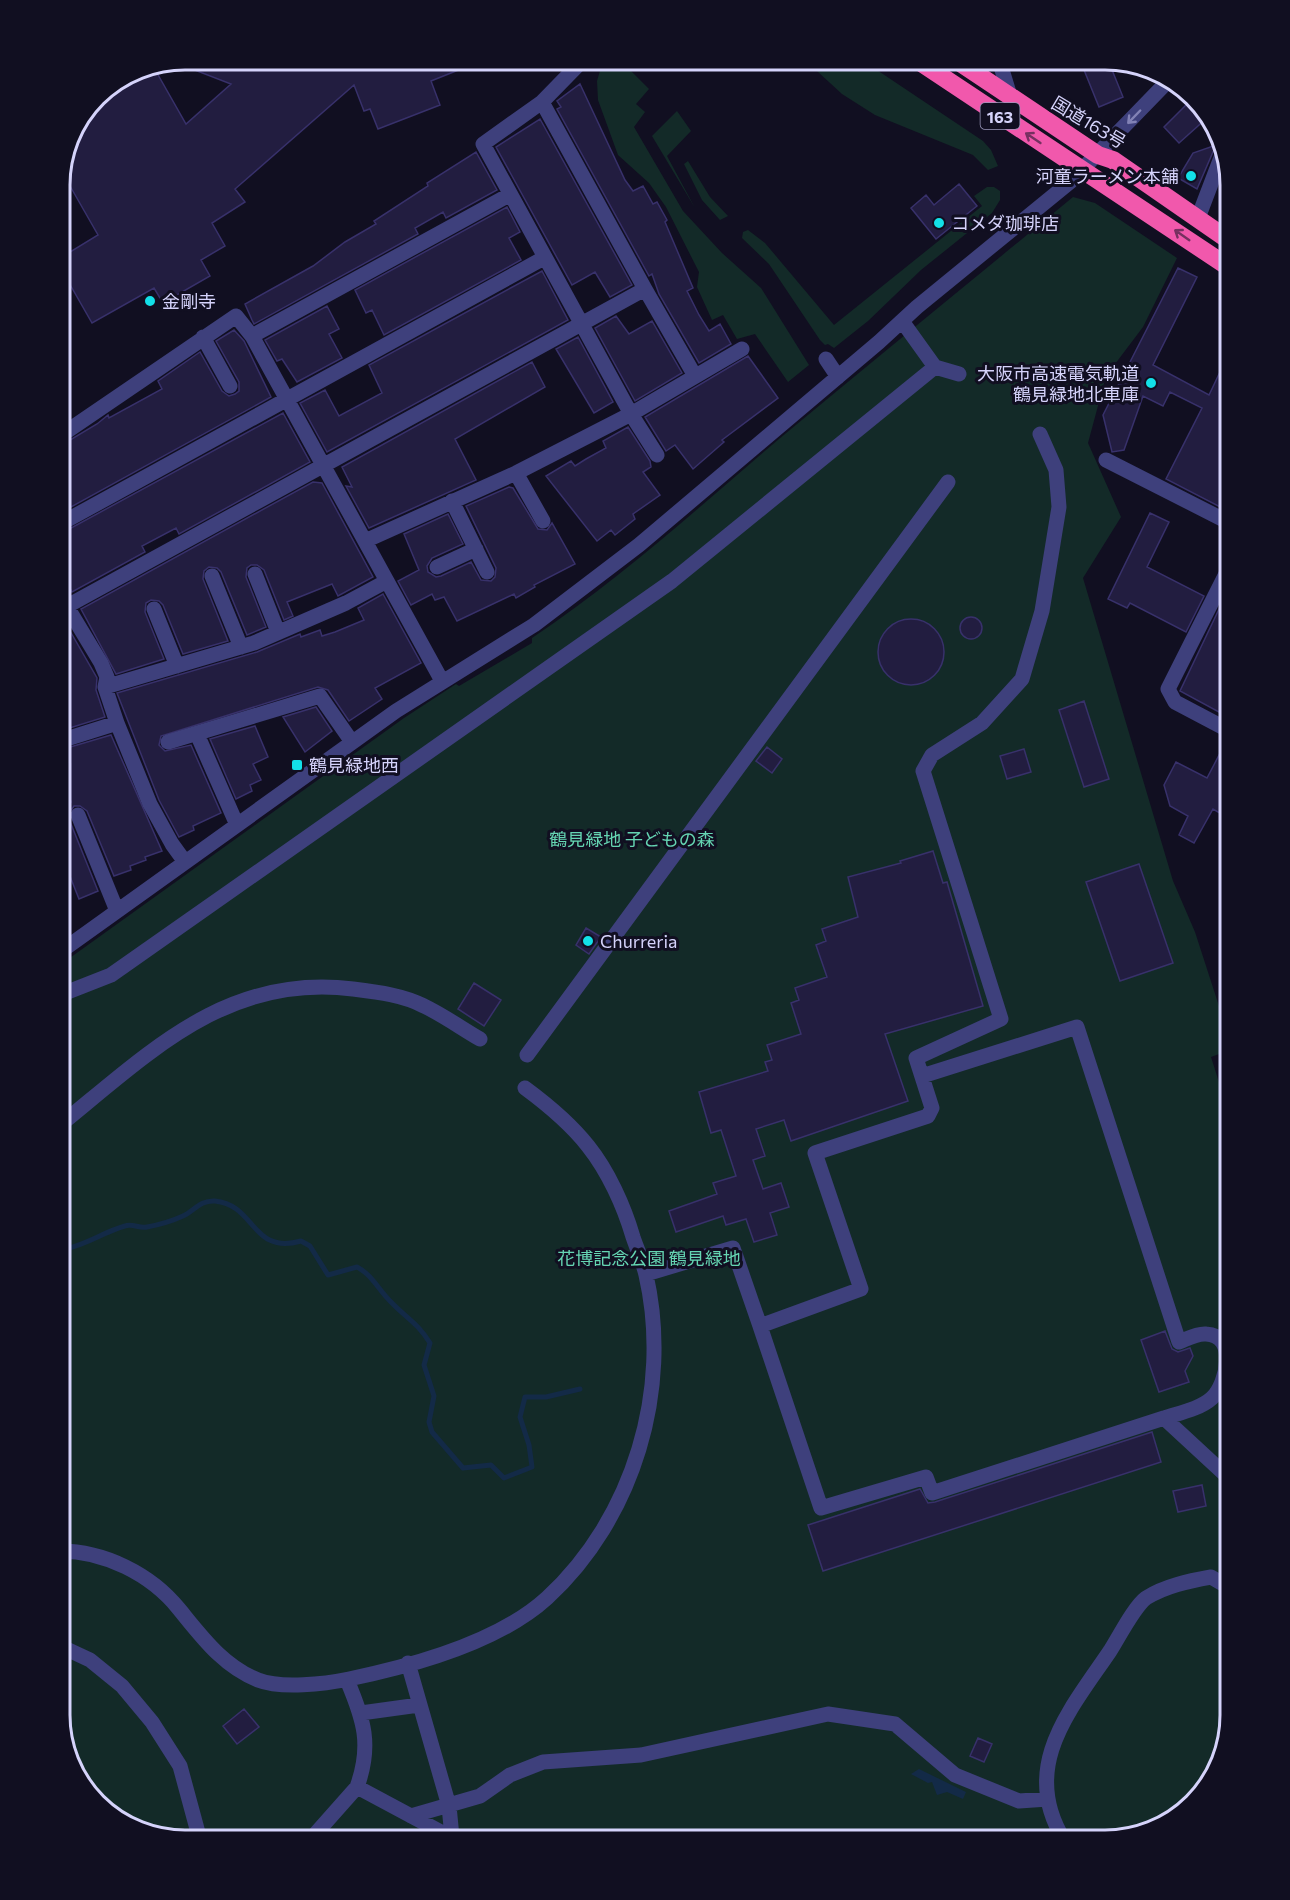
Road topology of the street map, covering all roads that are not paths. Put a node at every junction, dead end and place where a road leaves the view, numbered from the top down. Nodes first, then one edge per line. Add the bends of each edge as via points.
1 (574, 70) edge
2 (933, 71) edge
3 (972, 71) edge
4 (1002, 71) edge
5 (1163, 87) edge
6 (1010, 96) junction
7 (543, 102) junction
8 (1098, 155) junction
9 (1218, 165) edge
10 (1082, 171) junction
11 (509, 195) junction
12 (1198, 218) junction
13 (1220, 234) edge
14 (544, 258) junction
15 (1220, 261) edge
16 (645, 289) junction
17 (902, 321) junction
18 (581, 325) junction
19 (252, 336) junction
20 (203, 337) junction
21 (742, 349) dead end
22 (822, 362) dead end
23 (935, 367) junction
24 (959, 374) dead end
25 (695, 376) junction
26 (834, 380) junction
27 (230, 386) dead end
28 (288, 399) junction
29 (631, 414) junction
30 (71, 428) edge
31 (1040, 434) dead end
32 (657, 455) dead end
33 (1106, 460) dead end
34 (325, 465) junction
35 (516, 473) junction
36 (948, 482) dead end
37 (452, 501) junction
38 (71, 518) edge
39 (1220, 518) edge
40 (543, 521) dead end
41 (365, 541) junction
42 (476, 549) junction
43 (437, 567) dead end
44 (487, 572) dead end
45 (255, 574) dead end
46 (212, 576) dead end
47 (387, 581) junction
48 (1220, 586) edge
49 (71, 599) edge
50 (154, 609) dead end
51 (71, 617) edge
52 (278, 632) junction
53 (241, 647) junction
54 (177, 666) junction
55 (442, 681) junction
56 (105, 687) junction
57 (117, 723) junction
58 (1220, 726) edge
59 (197, 734) junction
60 (71, 738) edge
61 (168, 742) dead end
62 (352, 742) junction
63 (78, 815) dead end
64 (237, 825) junction
65 (185, 862) junction
66 (117, 911) junction
67 (71, 944) edge
68 (70, 991) edge
69 (480, 1039) dead end
70 (527, 1055) dead end
71 (922, 1076) junction
72 (525, 1088) dead end
73 (70, 1117) edge
74 (646, 1274) junction
75 (760, 1326) junction
76 (1220, 1339) edge
77 (1220, 1386) edge
78 (1164, 1418) junction
79 (1220, 1470) edge
80 (70, 1552) edge
81 (1220, 1582) edge
82 (70, 1651) edge
83 (408, 1664) junction
84 (347, 1680) junction
85 (419, 1705) junction
86 (361, 1713) junction
87 (357, 1787) junction
88 (1048, 1799) junction
89 (449, 1806) junction
90 (411, 1816) junction
91 (197, 1829) edge
92 (320, 1829) edge
93 (437, 1829) edge
94 (453, 1829) edge
95 (1059, 1830) edge

1 - 7 street
10 -> 2 highway, 163
3 - 6 highway, 国道163号 / 163
4 - 6 street
5 -> 8 street
6 - 8 highway, 国道163号 / 163
7 - 11 street via 483,144
7 - 16 street
8 - 10 street
8 - 12 highway, 国道163号 / 163 via 1113,160
9 - 12 street
15 -> 10 highway, 163
10 - 17 street
11 - 14 street
11 - 19 street
12 - 13 highway, 国道163号 / 163
14 - 18 street
14 - 28 street
16 - 18 street
16 - 25 street
17 - 23 street
17 - 26 street
18 - 29 street
18 - 34 street
19 - 20 street via 236,316
19 - 28 street
20 - 27 street
20 - 30 street
21 - 25 street
22 - 26 street
23 - 24 street
23 - 68 street via 672,581 111,975
25 - 29 street
26 - 55 street via 689,505 574,596
28 - 34 street
28 - 38 street
29 - 32 street
29 - 35 street
31 - 71 street via 1056,470 1059,507 1042,611 1022,679 982,723 932,755 923,771 1001,1019 916,1058
33 - 39 street
34 - 41 street
34 - 49 street
35 - 37 street
35 - 40 street
36 - 70 street
37 - 41 street
37 - 42 street
41 - 47 street
42 - 43 street
42 - 44 street
45 - 52 street
46 - 53 street
47 - 52 street
47 - 55 street
48 - 58 street via 1168,689 1175,702
50 - 54 street
51 - 56 street via 101,663 107,677
52 - 53 street
53 - 54 street
54 - 56 street
55 - 62 street
56 - 57 street
57 - 60 street
57 - 65 street via 150,804
59 - 61 street
59 - 62 street via 320,696
59 - 64 street
62 - 64 street
63 - 66 street
64 - 65 street
65 - 66 street
66 - 67 street
69 - 73 street via 423,1005 382,992 337,987 283,990 230,1003 192,1023
71 - 75 street via 932,1108 928,1116 815,1153 861,1289
71 - 76 street via 1077,1027 1179,1342 1201,1334
72 - 74 street via 551,1107 589,1147 627,1215
74 - 75 street via 734,1248
74 - 83 street via 653,1331 652,1390 627,1485 599,1536 546,1599 509,1624
75 - 78 street via 821,1508 926,1477 932,1492
77 - 78 street via 1200,1406
78 - 79 street
80 - 84 street via 90,1553 139,1573 177,1606 208,1647 260,1681 305,1685
81 - 88 street via 1211,1577 1183,1582 1143,1601 1058,1730 1048,1758
82 - 91 street via 90,1660 122,1686 152,1722 180,1766
83 - 84 street
83 - 85 street
84 - 86 street
85 - 86 street
85 - 89 street
86 - 87 street via 367,1744
87 - 90 street
87 - 92 street
88 - 89 street via 1019,1801 956,1775 895,1724 828,1714 641,1755 543,1762 510,1775 480,1796
88 - 95 street
89 - 90 street
89 - 94 street
90 - 93 street

